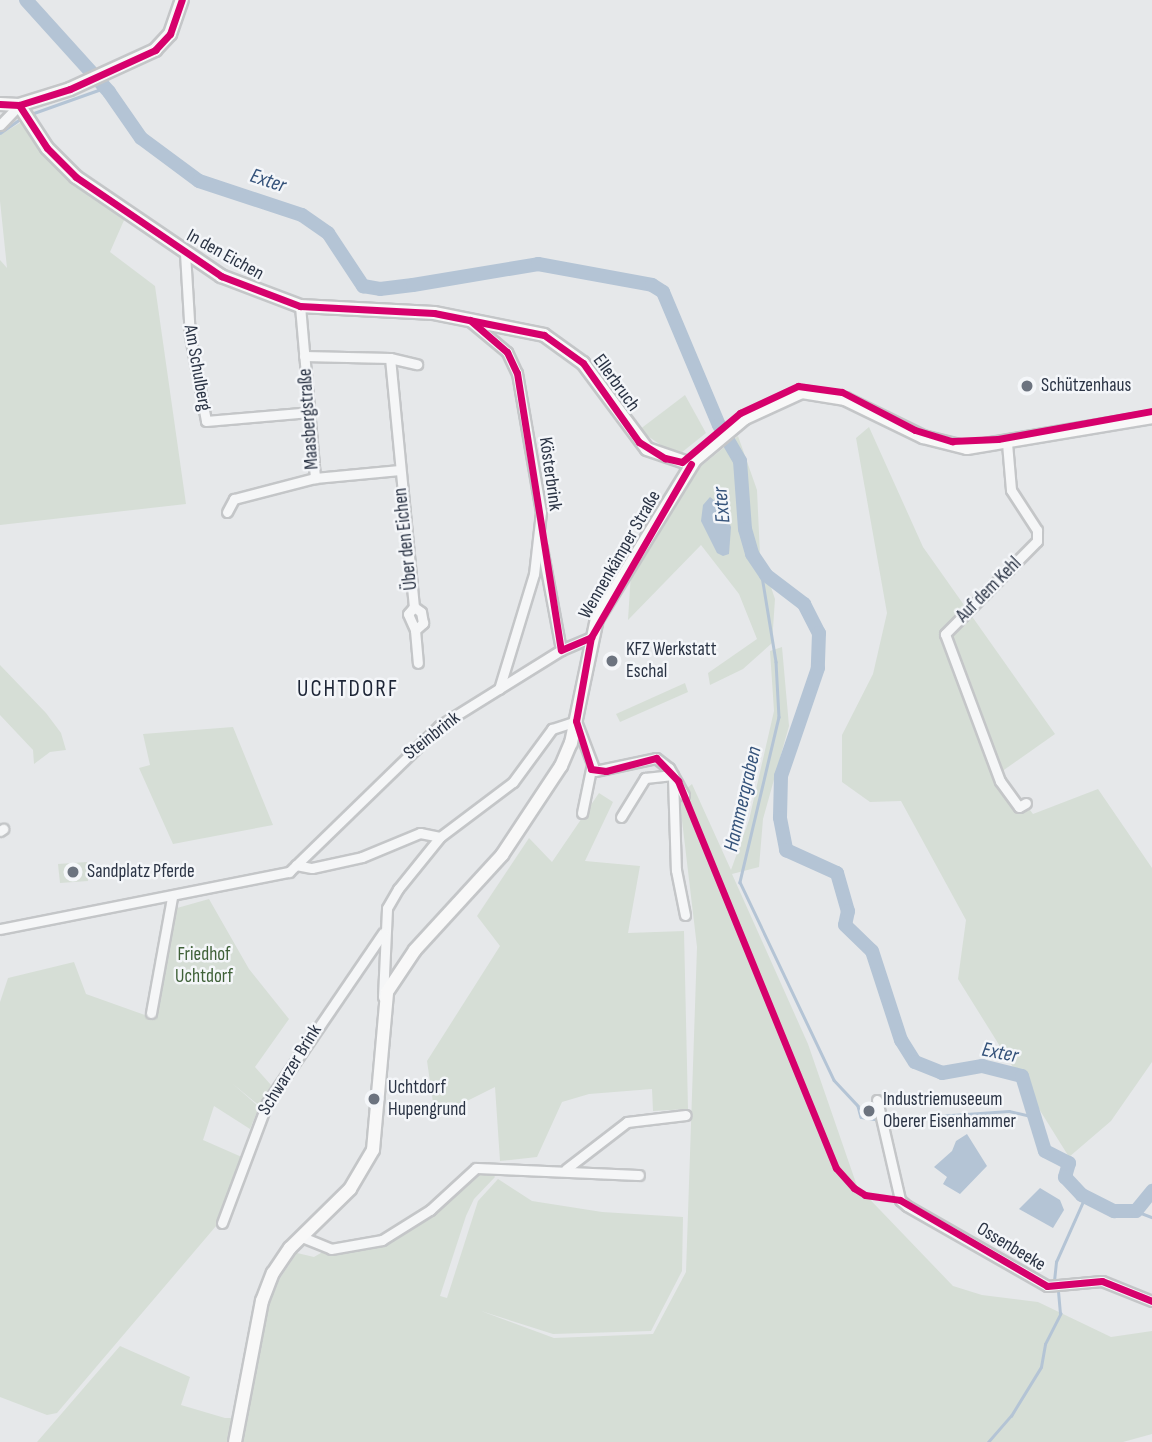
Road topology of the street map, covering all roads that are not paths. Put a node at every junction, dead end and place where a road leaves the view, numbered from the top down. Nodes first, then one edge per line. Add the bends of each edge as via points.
1 (182, 0) edge
2 (0, 104) edge
3 (19, 105) junction
4 (0, 125) edge
5 (185, 253) junction
6 (300, 306) junction
7 (470, 320) junction
8 (304, 356) junction
9 (390, 358) junction
10 (417, 364) dead end
11 (310, 412) junction
12 (1152, 417) edge
13 (1007, 443) junction
14 (691, 464) junction
15 (400, 470) junction
16 (315, 478) junction
17 (227, 512) dead end
18 (540, 541) junction
19 (590, 637) junction
20 (561, 650) junction
21 (418, 663) dead end
22 (499, 690) junction
23 (576, 721) junction
24 (592, 769) junction
25 (673, 775) junction
26 (684, 795) dead end
27 (1026, 803) dead end
28 (582, 813) dead end
29 (621, 817) dead end
30 (440, 837) junction
31 (296, 865) junction
32 (172, 898) junction
33 (685, 915) dead end
34 (0, 929) edge
35 (385, 931) junction
36 (382, 1009) junction
37 (151, 1013) dead end
38 (877, 1100) dead end
39 (686, 1115) dead end
40 (566, 1169) junction
41 (639, 1175) dead end
42 (222, 1223) dead end
43 (302, 1237) junction
44 (1152, 1301) edge
45 (235, 1442) edge

1 - 3 street via 165,41 105,74
2 - 3 street
3 - 4 street
3 - 5 street, In den Eichen via 47,148 76,177
5 - 6 street, In den Eichen via 235,283
5 - 11 street, Am Schulberg via 190,336 206,421
6 - 7 street, In den Eichen via 434,313
6 - 8 street, Maasbergstraße
7 - 14 street, Ellerbruch via 528,330 558,343 583,363 639,442 665,458
7 - 18 street, Kösterbrink via 507,352 517,373 536,479
8 - 9 street
8 - 11 street, Maasbergstraße
9 - 10 street
9 - 15 street, Über den Eichen
11 - 16 street, Maasbergstraße
12 - 13 street, Wennenkämper Straße
13 - 14 street, Wennenkämper Straße via 967,448 944,445 826,394 802,392 734,427
13 - 27 street, Auf dem Kehl via 1011,490 1037,530 1037,541 945,634 1000,781 1019,807
14 - 19 street, Wennenkämper Straße
15 - 16 street, Über den Eichen
15 - 21 street, Über den Eichen via 414,607 408,614 415,629
16 - 17 street, Maasbergstraße via 234,499
18 - 20 street, Kösterbrink
18 - 22 street, Kösterbrink
19 - 20 street, Steinbrink
19 - 23 street, Wennenkämper Straße
20 - 22 street, Steinbrink
22 - 31 street, Steinbrink via 415,745
23 - 24 street
23 - 30 street, Schwarzer Brink via 552,729 507,788
23 - 36 street, Wennenkämper Straße via 567,755 545,792 502,855 415,950 387,992
24 - 25 street via 606,771 656,758
24 - 28 street
25 - 26 street
25 - 29 street via 645,778
25 - 33 street via 676,870
30 - 31 street, Steinbrink via 420,833 362,857 312,868
30 - 35 street, Schwarzer Brink via 387,908
31 - 32 street, Steinbrink via 277,876
32 - 34 street, Steinbrink
32 - 37 street
35 - 36 street, Schwarzer Brink
35 - 42 street, Schwarzer Brink via 267,1103
36 - 43 street, Wennenkämper Straße via 373,1150 350,1189
38 - 44 street, Ossenbeeke via 900,1200 1041,1284 1058,1288 1102,1281
39 - 40 street via 627,1122
40 - 41 street via 612,1177
40 - 43 street via 476,1168 430,1210 382,1240 331,1249
43 - 45 street, Wennenkämper Straße via 284,1255 264,1293

